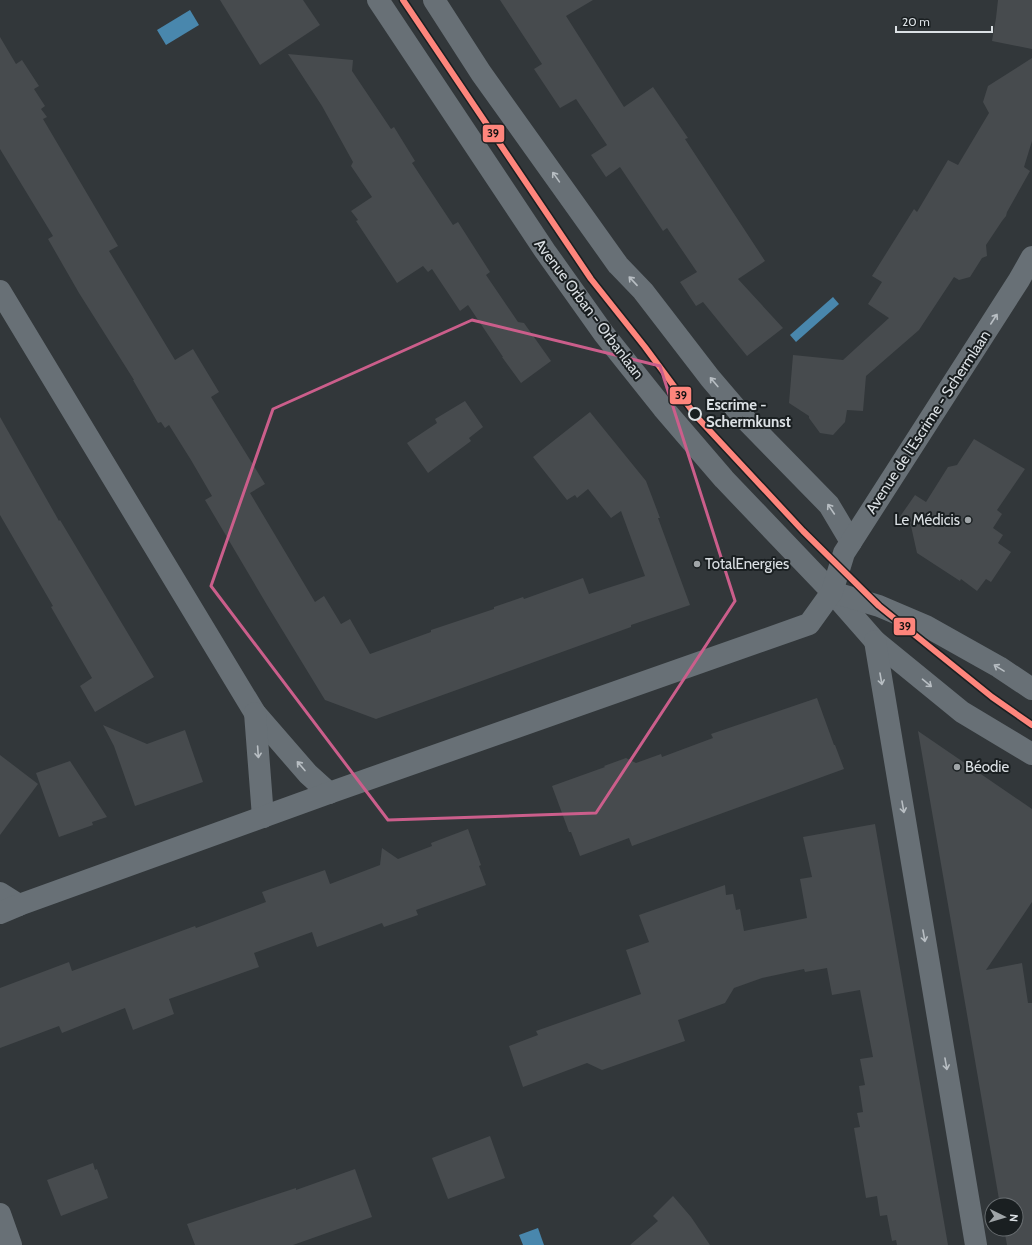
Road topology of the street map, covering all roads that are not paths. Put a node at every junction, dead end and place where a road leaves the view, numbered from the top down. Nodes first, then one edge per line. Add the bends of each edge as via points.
1 (378, 0) edge
2 (434, 0) edge
3 (1032, 256) edge
4 (0, 290) edge
5 (851, 542) junction
6 (832, 592) junction
7 (875, 641) junction
8 (1032, 689) edge
9 (255, 713) junction
10 (1032, 754) edge
11 (329, 793) junction
12 (263, 818) junction
13 (0, 893) edge
14 (10, 909) edge
15 (0, 1214) edge
16 (11, 1245) edge
17 (976, 1245) edge

1 - 6 street, Avenue Orban - Orbanlaan via 544,251 604,334 724,479
5 -> 2 street via 829,505 745,419 643,291 618,265 482,73
5 -> 3 street, Avenue de l'Escrime - Schermlaan
4 - 9 street
5 - 6 street, Avenue de l'Escrime - Schermlaan via 844,553
6 - 7 street, Avenue Orban - Orbanlaan
8 -> 6 street, Avenue Orban - Orbanlaan via 999,667 926,626 879,606
6 - 11 street, Avenue de l'Escrime - Schermlaan via 809,624
7 -> 10 street, Avenue Orban - Orbanlaan via 962,712
7 -> 17 street
11 -> 9 street via 308,774
9 -> 12 street
11 - 12 street, Avenue de l'Escrime - Schermlaan
12 - 14 street, Avenue de l'Escrime - Schermlaan
13 - 14 street
15 - 16 street

